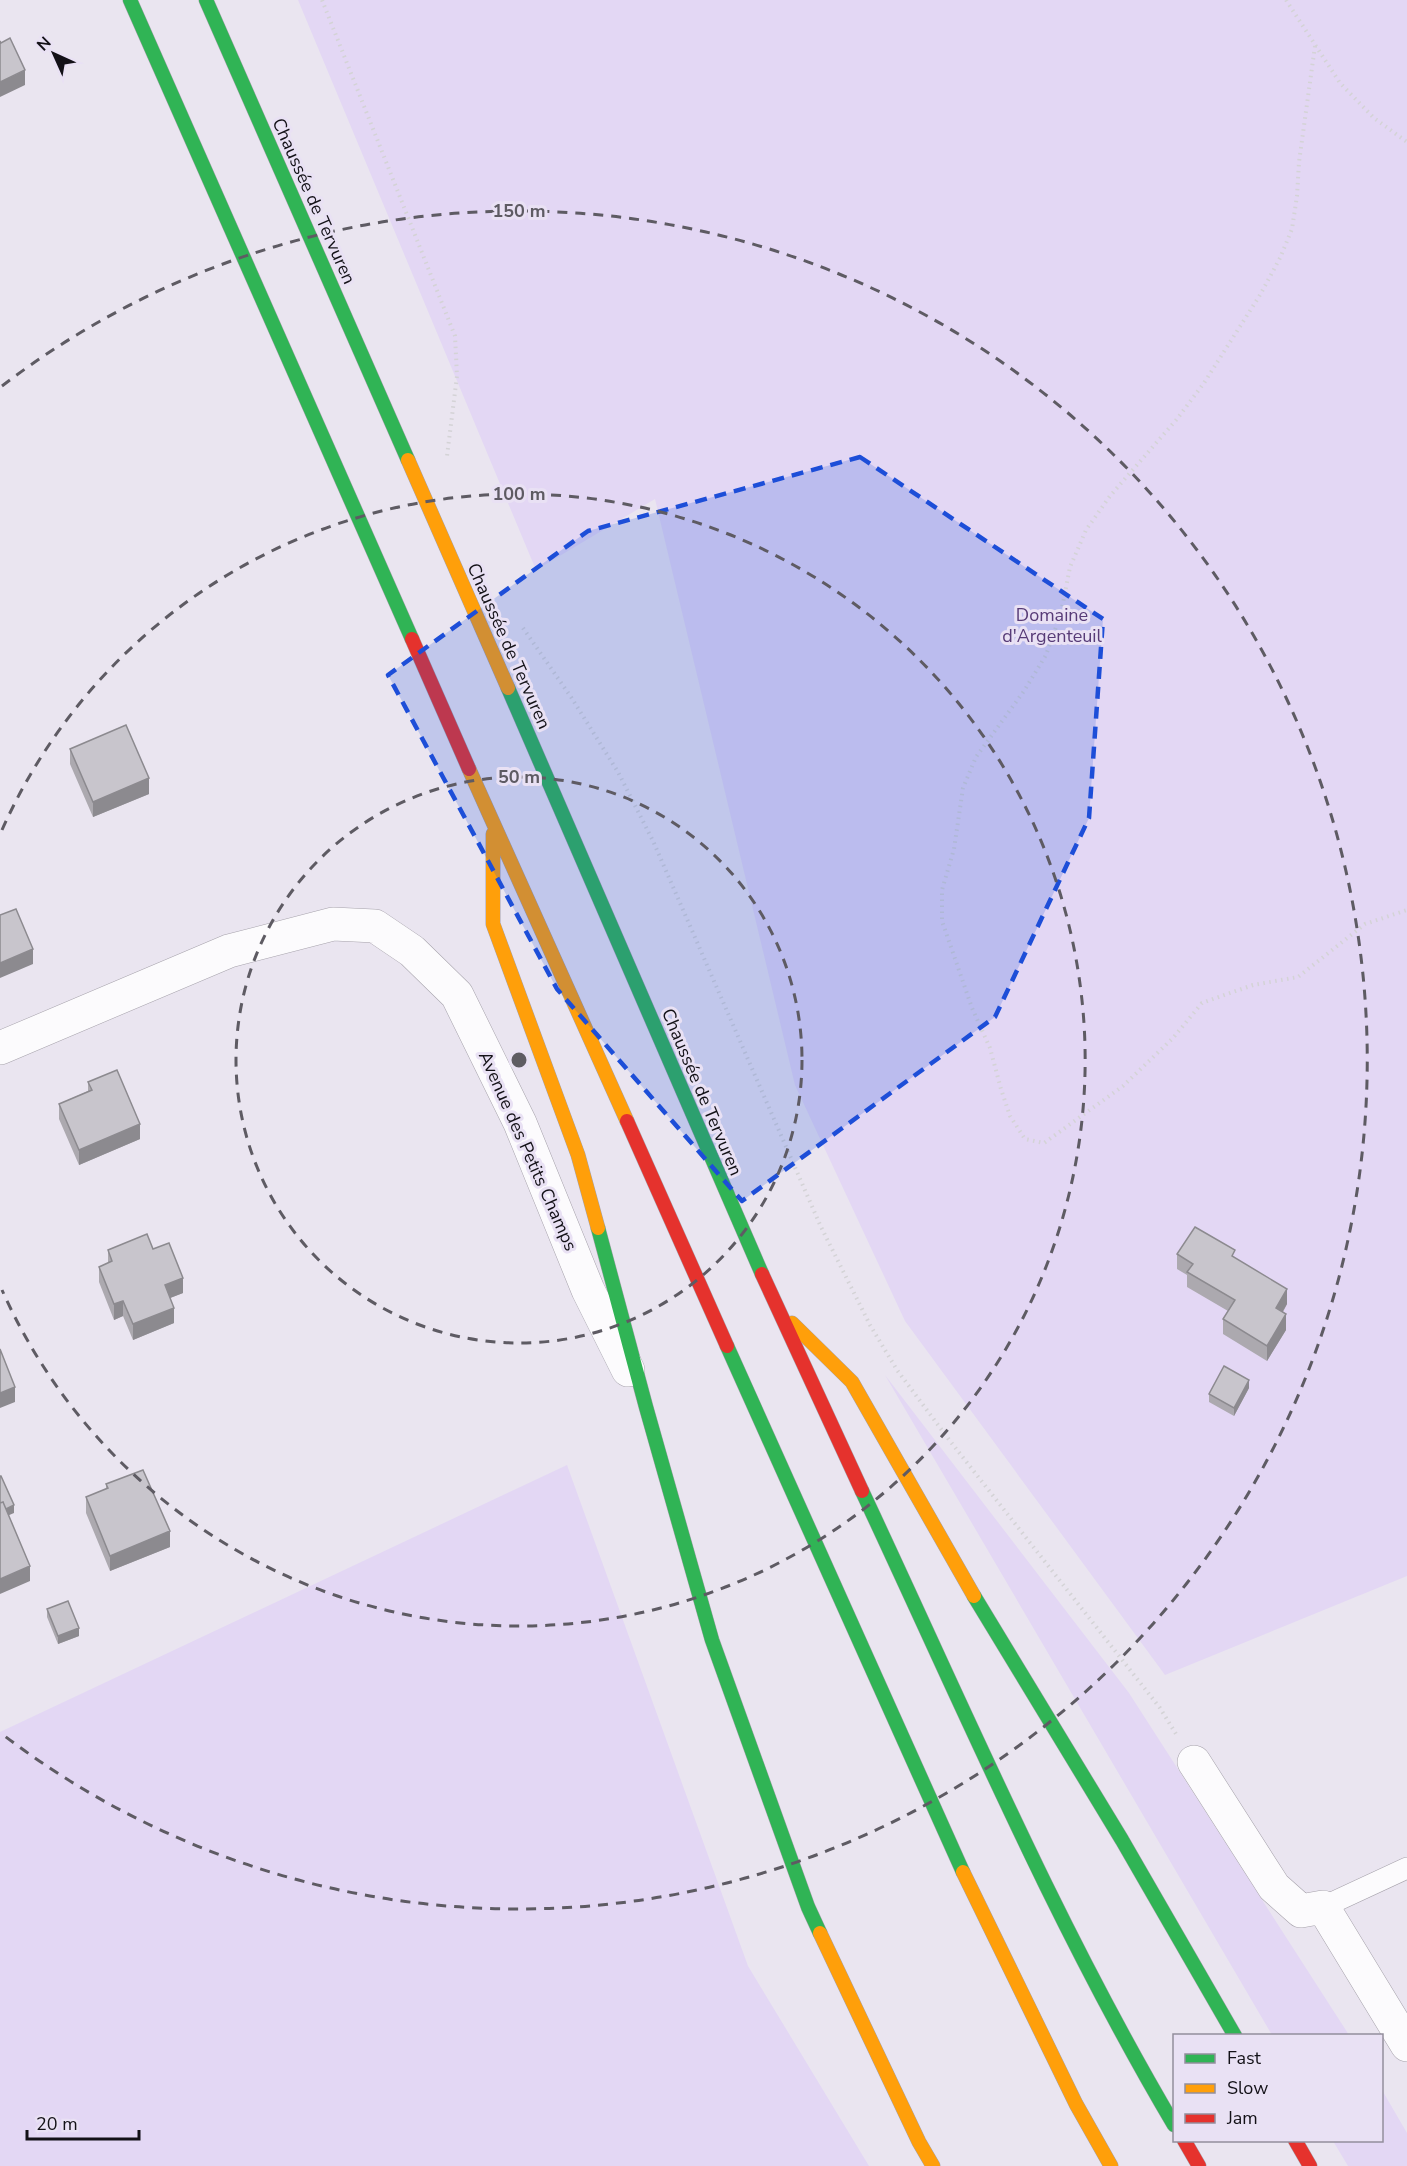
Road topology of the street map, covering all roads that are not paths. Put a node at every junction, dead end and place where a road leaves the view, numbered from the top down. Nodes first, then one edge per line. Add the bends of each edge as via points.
1 (130, 0) edge
2 (206, 0) edge
3 (493, 823) junction
4 (0, 1048) edge
5 (776, 1307) junction
6 (646, 1407) junction
7 (1194, 1762) road end
8 (1407, 1868) edge
9 (1323, 1907) junction
10 (1234, 2034) edge
11 (1407, 2045) edge
12 (1173, 2123) edge
13 (1185, 2142) edge
14 (1296, 2142) edge
15 (933, 2166) edge
16 (1111, 2166) edge
17 (1199, 2166) edge
18 (1310, 2166) edge

1 - 3 main road
2 - 5 main road, Chaussée de Tervuren
3 - 6 main road via 493,924 578,1155
3 - 16 main road via 962,1870 1076,2104
4 - 6 street, Avenue des Petits Champs via 229,951 333,924 375,926 412,951 457,995 520,1123 588,1290
5 - 10 main road via 852,1382 952,1559
5 - 12 main road, Chaussée de Tervuren via 1064,1923
6 - 15 main road via 712,1640 808,1907
7 - 9 street via 1274,1887 1301,1911
8 - 9 lane
9 - 11 street
13 - 17 main road
14 - 18 main road

